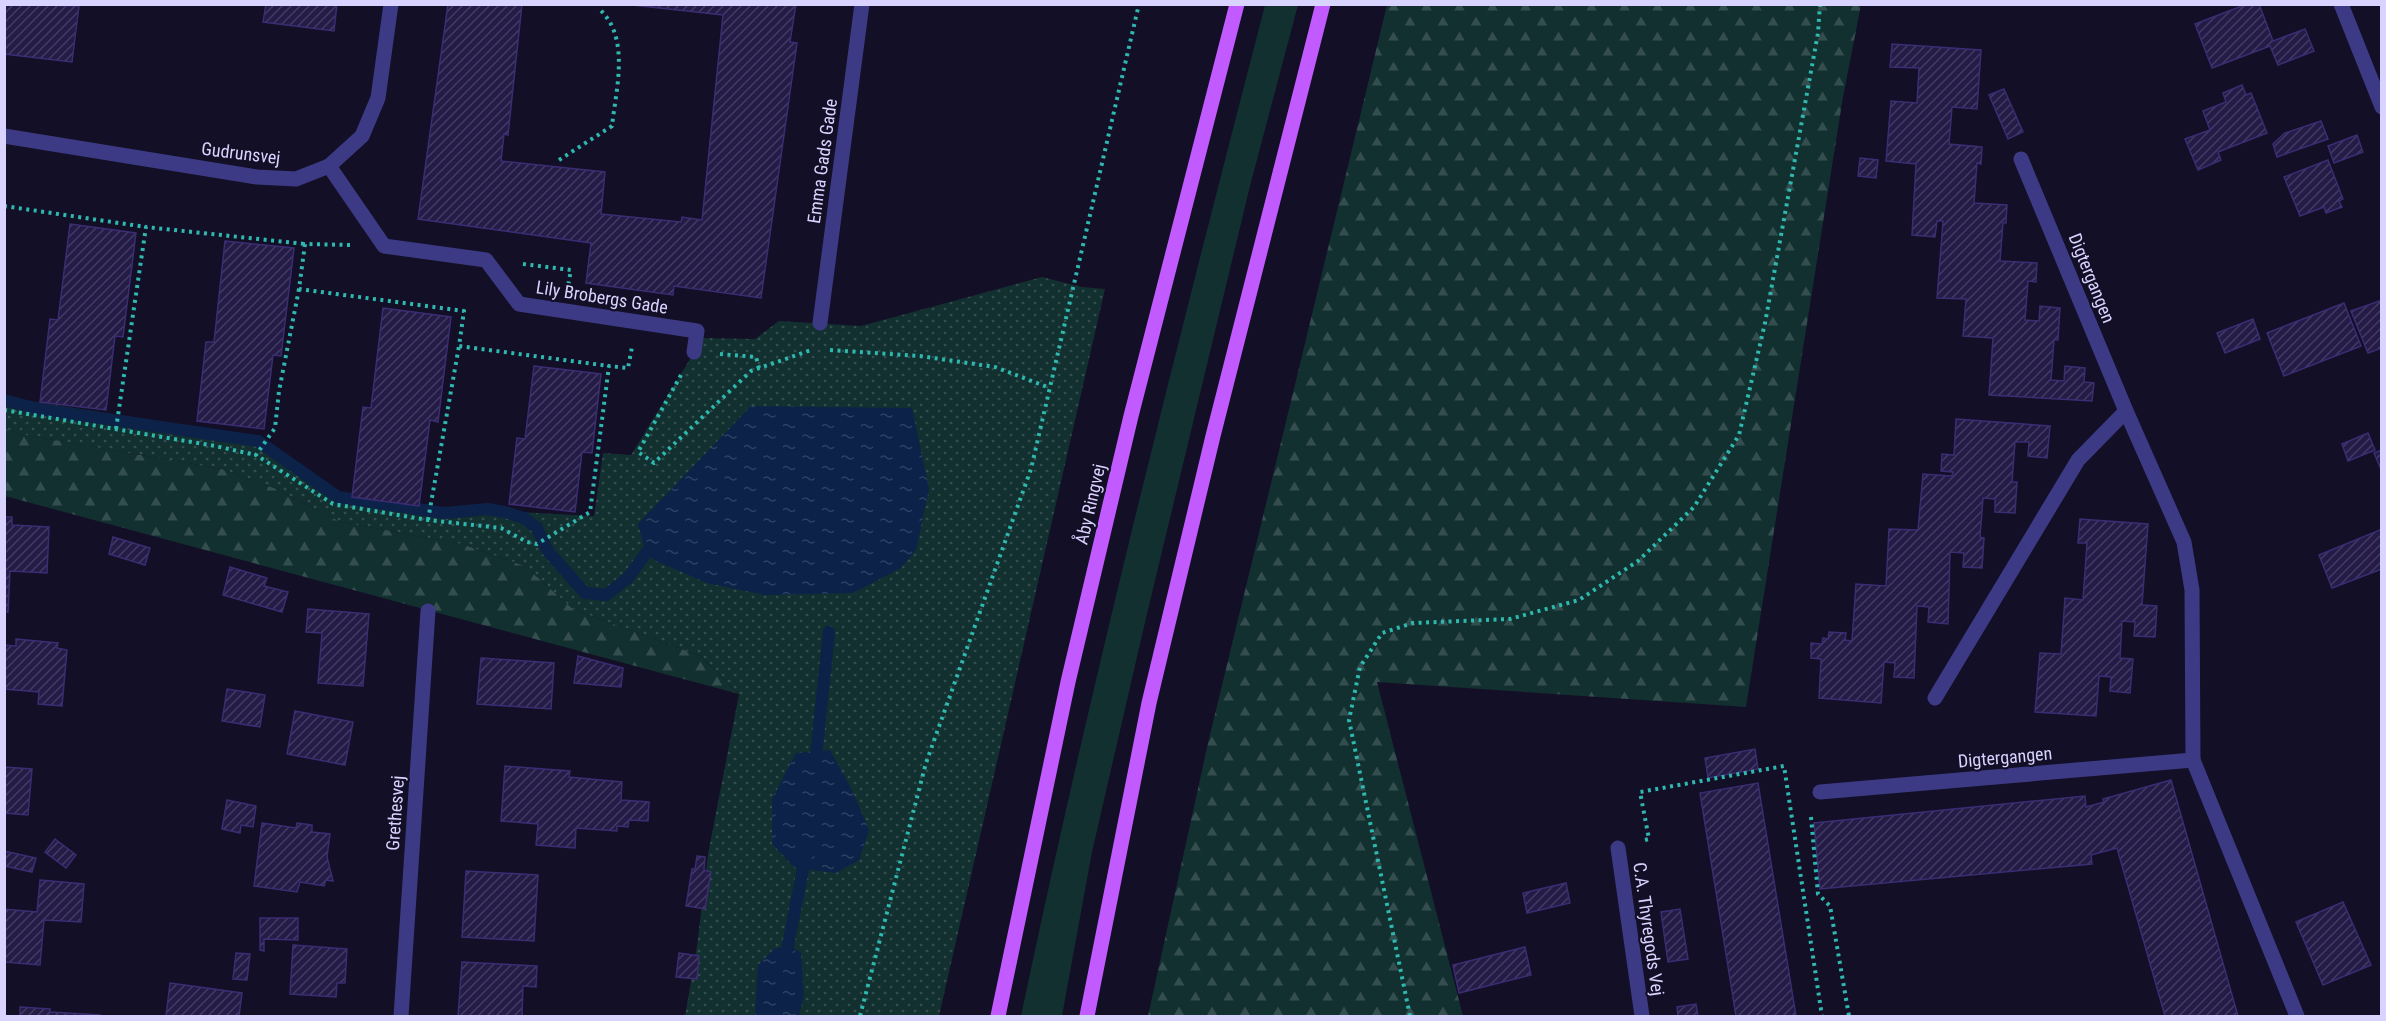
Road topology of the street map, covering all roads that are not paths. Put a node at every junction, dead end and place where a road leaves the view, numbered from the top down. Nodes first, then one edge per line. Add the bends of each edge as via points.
1 (391, 4) edge
2 (862, 4) edge
3 (1237, 4) edge
4 (1323, 4) edge
5 (2341, 4) edge
6 (2382, 107) edge
7 (4, 136) edge
8 (2021, 159) dead end
9 (329, 166) junction
10 (820, 323) dead end
11 (694, 352) road end
12 (2126, 411) junction
13 (428, 611) dead end
14 (1935, 698) dead end
15 (2193, 760) junction
16 (1820, 792) road end
17 (1618, 848) road end
18 (400, 1017) edge
19 (998, 1017) edge
20 (1087, 1017) edge
21 (1642, 1017) edge
22 (2297, 1017) edge

1 - 9 street, Gudrunsvej via 378,98 362,136
2 - 10 street, Emma Gads Gade
3 - 19 main road, Åby Ringvej via 1070,671
4 - 20 main road via 1149,703
5 - 6 street
7 - 9 street, Gudrunsvej via 257,177 296,179
8 - 12 street, Digtergangen
9 - 11 street, Lily Brobergs Gade via 384,246 486,260 519,304 697,331
12 - 14 street via 2078,460
12 - 15 street, Digtergangen via 2184,542 2192,590
13 - 18 street, Grethesvej
15 - 16 street, Digtergangen
15 - 22 street, Digtergangen
17 - 21 street, C.A. Thyregods Vej

